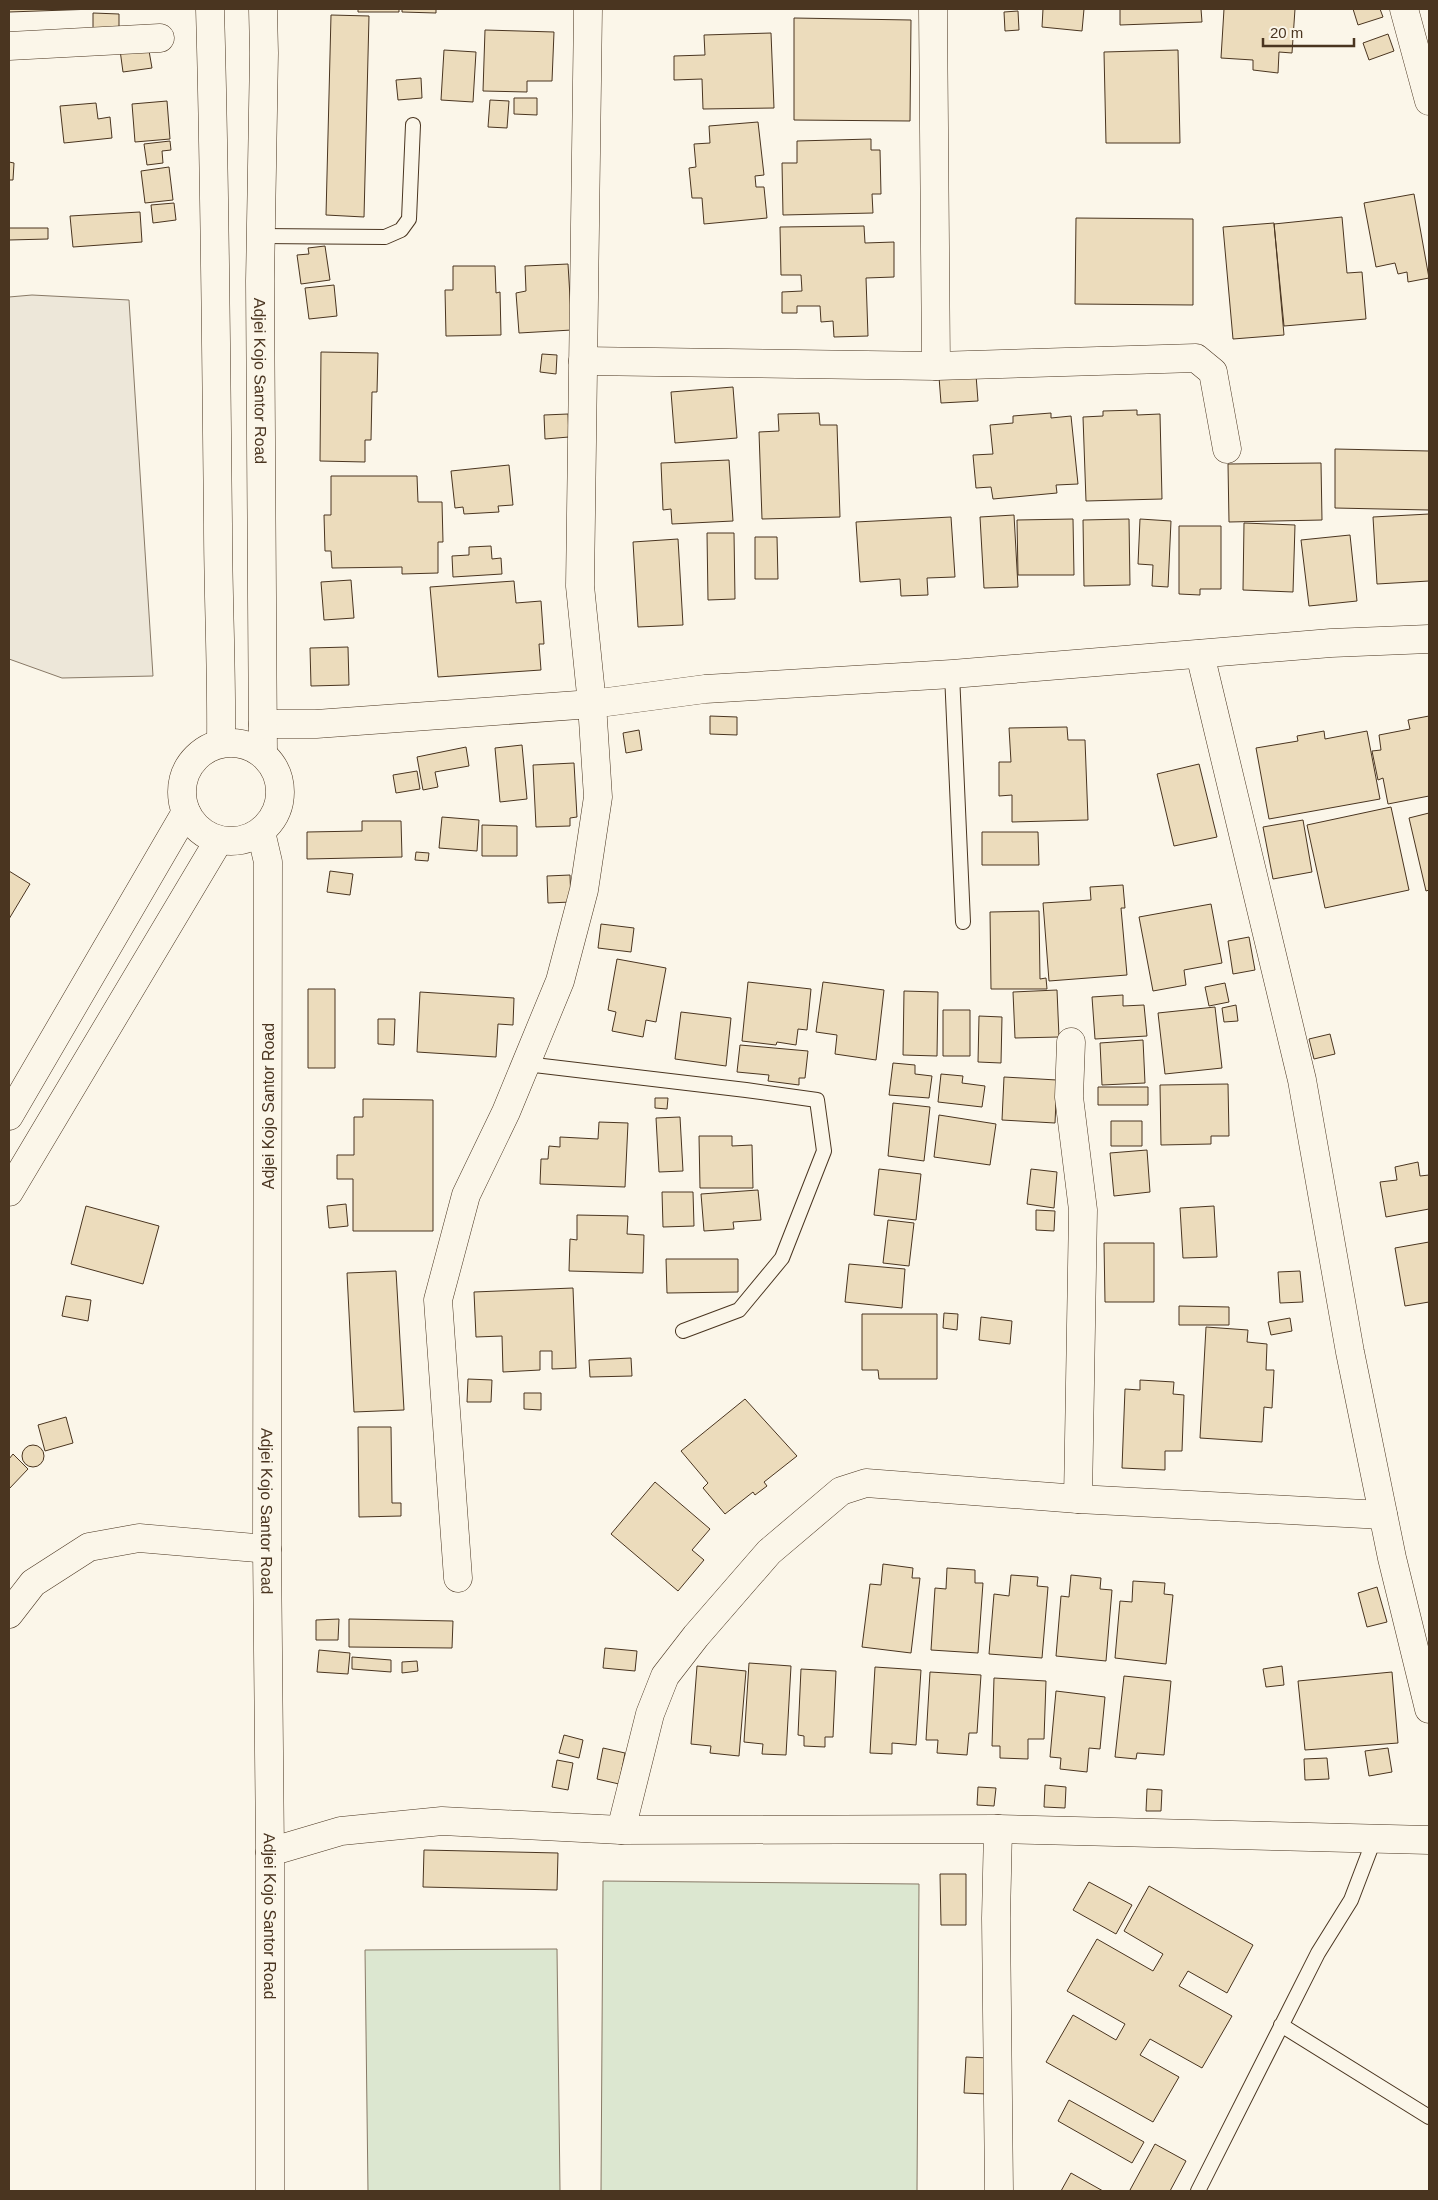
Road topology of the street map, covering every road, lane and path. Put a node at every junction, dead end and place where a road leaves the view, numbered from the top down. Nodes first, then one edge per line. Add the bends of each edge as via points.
1 (210, 9) edge
2 (263, 9) edge
3 (588, 9) edge
4 (933, 9) edge
5 (1404, 9) edge
6 (160, 38) dead end
7 (9, 46) edge
8 (1424, 64) edge
9 (1429, 101) edge
10 (413, 126) dead end
11 (260, 236) junction
12 (583, 361) junction
13 (936, 366) junction
14 (1227, 449) dead end
15 (1429, 639) edge
16 (1200, 654) junction
17 (952, 674) junction
18 (592, 704) junction
19 (263, 724) junction
20 (221, 743) junction
21 (263, 754) junction
22 (186, 812) junction
23 (261, 832) junction
24 (219, 840) junction
25 (963, 922) dead end
26 (1071, 1042) dead end
27 (526, 1064) junction
28 (9, 1116) edge
29 (9, 1192) edge
30 (682, 1332) dead end
31 (1078, 1499) junction
32 (1383, 1515) junction
33 (267, 1549) junction
34 (458, 1578) dead end
35 (9, 1614) edge
36 (1429, 1709) edge
37 (998, 1829) junction
38 (620, 1830) junction
39 (1375, 1837) junction
40 (1429, 1840) edge
41 (270, 1852) junction
42 (1281, 2025) junction
43 (1429, 2117) edge
44 (270, 2191) edge
45 (999, 2191) edge
46 (1198, 2191) edge

1 - 20 street via 216,236
2 - 11 street, Adjei Kojo Santor Road
3 - 12 street
4 - 13 street
5 - 8 street
6 - 7 street
8 - 9 street
10 - 11 lane via 409,219 401,230 385,238
11 - 19 street, Adjei Kojo Santor Road
12 - 13 street
12 - 18 street via 580,586
13 - 14 street via 1196,358 1213,372
15 - 16 street
16 - 17 street
16 - 32 street via 1302,1080 1350,1352
17 - 18 street via 705,689
17 - 25 lane
18 - 19 street via 316,724
18 - 27 street via 598,797 584,890 560,981
19 - 21 street, Adjei Kojo Santor Road
20 - 21 street via 243,744
20 - 22 street via 201,752 186,769 182,790
21 - 23 street via 276,772 281,793 275,815
22 - 24 street via 199,830
22 - 28 street
23 - 24 street via 241,840
23 - 33 street, Adjei Kojo Santor Road via 268,862
24 - 29 street
26 - 31 street via 1069,1097 1082,1210
27 - 30 lane via 817,1100 824,1151 782,1258 739,1310
27 - 34 street via 466,1195 438,1300
31 - 32 street
31 - 38 street via 866,1483 840,1492 769,1552 665,1676 650,1714
32 - 36 street
33 - 35 street via 139,1538 89,1547 33,1583
33 - 41 street, Adjei Kojo Santor Road
37 - 38 street
37 - 39 street
37 - 45 street
38 - 41 street via 442,1821 341,1831
39 - 40 street
39 - 42 lane via 1351,1900 1318,1953
41 - 44 street, Adjei Kojo Santor Road
42 - 43 lane
42 - 46 lane

